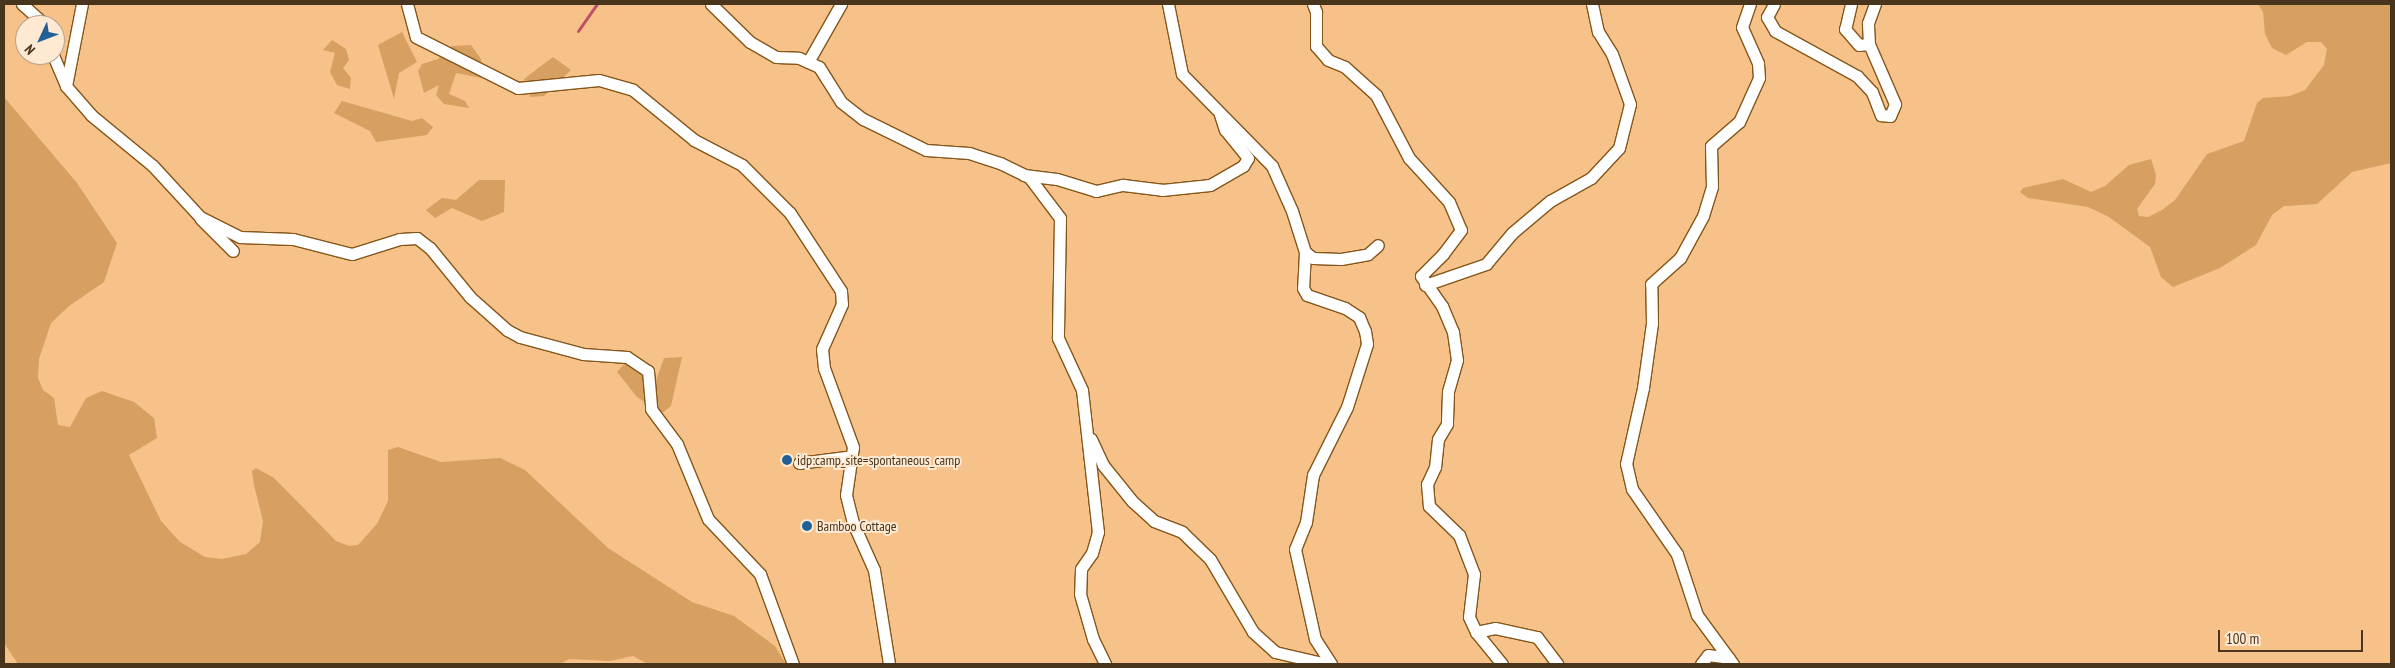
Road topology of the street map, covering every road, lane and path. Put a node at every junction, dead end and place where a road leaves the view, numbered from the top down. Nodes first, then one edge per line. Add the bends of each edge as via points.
1 (22, 4) edge
2 (82, 4) edge
3 (408, 4) edge
4 (711, 4) edge
5 (842, 4) edge
6 (1168, 4) edge
7 (1313, 4) edge
8 (1592, 4) edge
9 (1750, 4) edge
10 (1774, 4) edge
11 (1851, 4) edge
12 (1875, 4) edge
13 (35, 15) edge
14 (1869, 44) junction
15 (808, 62) junction
16 (56, 65) edge
17 (66, 86) junction
18 (1218, 112) junction
19 (1024, 175) junction
20 (200, 217) junction
21 (1378, 244) dead end
22 (233, 251) dead end
23 (1305, 252) junction
24 (1425, 285) junction
25 (1085, 421) junction
26 (852, 456) junction
27 (799, 463) dead end
28 (1476, 632) junction
29 (1731, 661) edge
30 (793, 664) edge
31 (889, 664) edge
32 (1105, 664) edge
33 (1326, 664) edge
34 (1331, 664) edge
35 (1502, 664) edge
36 (1557, 664) edge
37 (1701, 664) edge

1 - 13 street
2 - 17 street
3 - 26 street via 416,37 518,88 599,80 633,90 694,140 742,165 769,191 790,214 841,291 842,304 822,349 830,388 853,447
4 - 15 street via 750,42 776,57 799,58
5 - 15 street
6 - 18 street via 1182,74
7 - 24 street via 1316,46 1328,60 1345,67 1376,95 1410,158 1450,202 1461,230 1421,276
8 - 24 street via 1598,32 1612,54 1630,104 1619,148 1591,178 1550,201 1512,233 1486,264
9 - 29 street via 1742,27 1758,63 1759,78 1739,122 1711,146 1712,186 1703,216 1680,258 1651,284 1652,323 1643,388 1626,464 1632,489 1677,554 1697,615
10 - 14 street via 1767,17 1776,31 1857,76 1872,92 1881,115 1890,116 1896,104
11 - 14 street via 1845,29 1860,45
12 - 14 street via 1868,23
15 - 19 street via 819,67 841,102 864,119 926,150 969,153
16 - 17 street
17 - 20 street via 91,115 152,166
18 - 19 street via 1225,130 1248,158 1243,166 1210,185 1162,190 1123,185 1096,191 1057,179
18 - 23 street via 1272,166 1292,211
19 - 25 street via 1060,218 1058,338 1082,390
20 - 22 street via 203,224
20 - 30 street via 240,237 293,239 352,254 400,239 417,238 430,248 470,296 507,330 520,337 583,354 627,357 648,371 651,409 677,444 708,519 760,574
21 - 23 street via 1368,254 1341,259 1313,258
23 - 34 street via 1303,288 1307,295 1345,308 1359,317 1367,344 1347,407 1313,475 1306,522 1295,549 1315,639
24 - 28 street via 1442,306 1453,332 1458,360 1448,392 1447,424 1438,439 1435,467 1427,484 1429,506 1459,535 1474,574 1469,617
25 - 32 street via 1098,532 1092,553 1081,569 1080,594 1093,639
25 - 33 street via 1103,465 1132,501 1154,521 1182,532 1210,558 1253,632 1275,652
26 - 27 street
26 - 31 street via 846,495 853,523 874,570
28 - 35 street
28 - 36 street via 1495,628 1537,636
29 - 37 street via 1708,655

